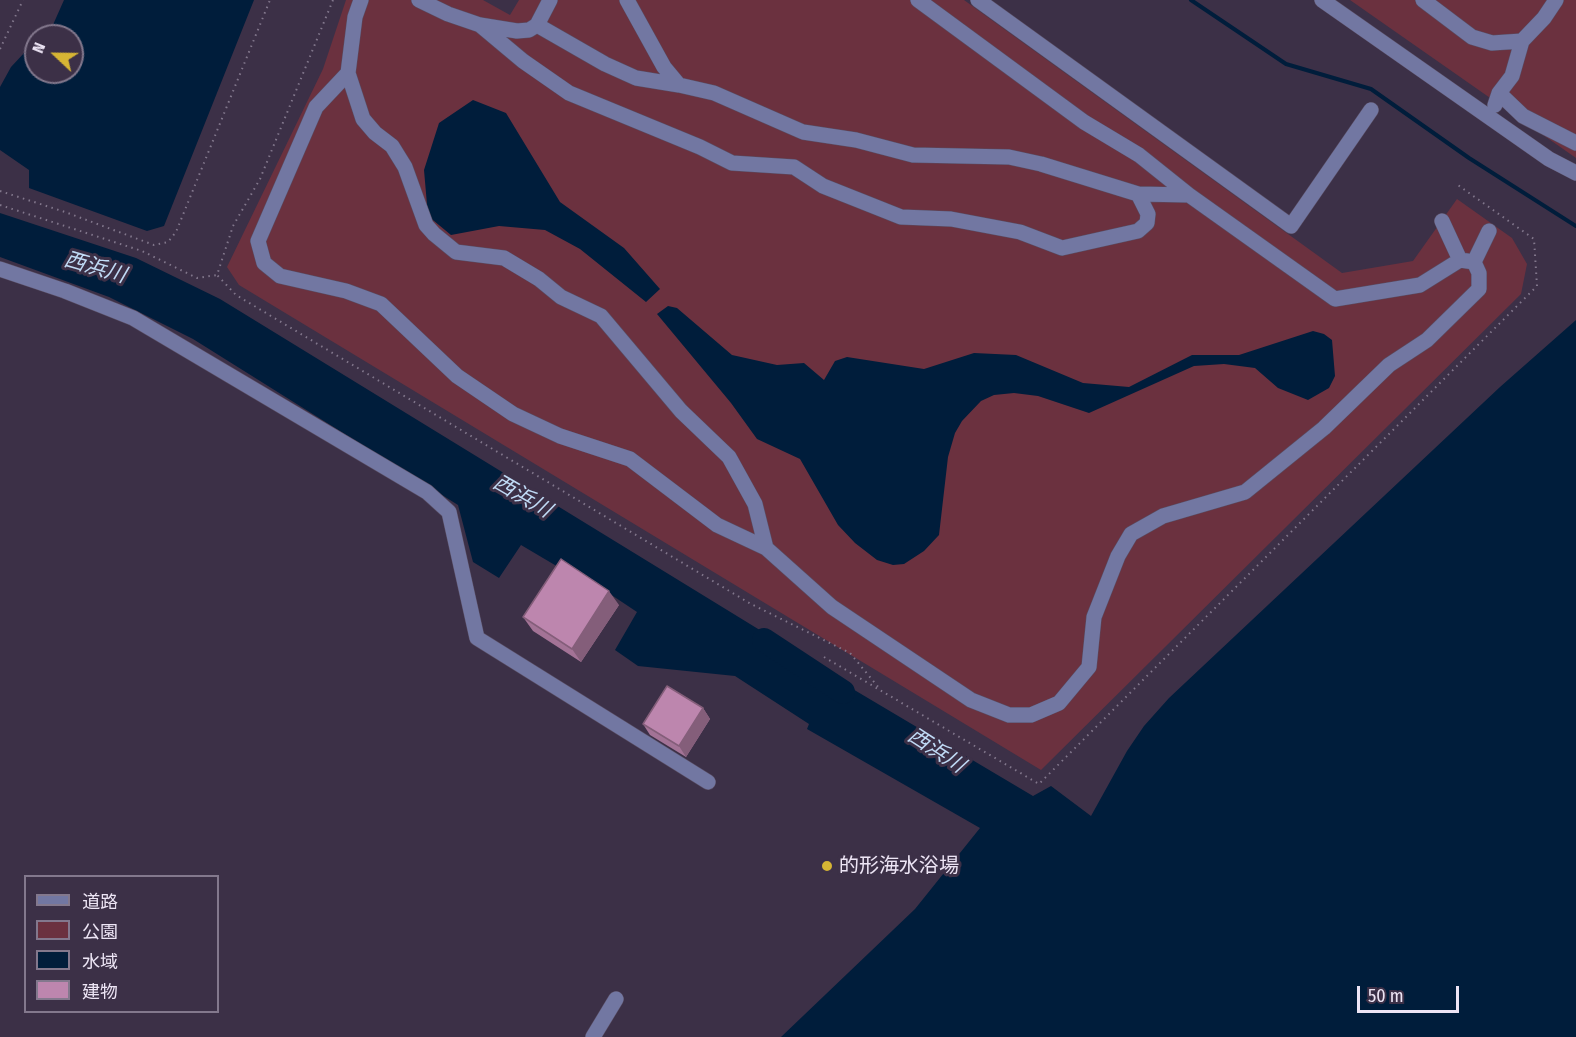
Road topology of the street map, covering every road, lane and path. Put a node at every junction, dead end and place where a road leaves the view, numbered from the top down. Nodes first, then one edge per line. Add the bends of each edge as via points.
1 (23, 0) edge
2 (270, 0) edge
3 (361, 0) edge
4 (418, 0) edge
5 (550, 0) edge
6 (627, 0) edge
7 (918, 0) edge
8 (978, 0) edge
9 (1323, 0) edge
10 (1423, 0) edge
11 (1556, 0) edge
12 (480, 25) junction
13 (537, 25) junction
14 (1522, 41) junction
15 (0, 49) edge
16 (348, 73) junction
17 (679, 85) junction
18 (1371, 110) dead end
19 (1576, 143) edge
20 (1576, 173) edge
21 (1455, 183) dead end
22 (0, 192) edge
23 (1138, 194) junction
24 (1189, 195) junction
25 (0, 205) edge
26 (1442, 221) dead end
27 (1489, 231) dead end
28 (1467, 261) junction
29 (0, 269) edge
30 (217, 275) dead end
31 (766, 548) junction
32 (824, 657) dead end
33 (708, 782) dead end
34 (616, 999) dead end
35 (593, 1037) edge

1 - 15 path
2 - 22 path via 176,232 168,242 154,245
3 - 16 street
4 - 12 street
5 - 13 street
6 - 17 street via 664,67
7 - 24 street via 1084,122 1139,155
8 - 18 street via 1291,225
9 - 20 street via 1549,159
10 - 14 street via 1473,37 1492,43
11 - 14 street
12 - 13 street via 517,31
12 - 23 street via 569,93 732,163 794,167 823,186 901,216 951,219 1020,232 1062,248 1138,231 1147,223 1148,214
13 - 17 street via 636,78
14 - 19 street via 1512,76 1497,99
16 - 31 street via 363,119 401,160 426,225 456,252 504,258 561,297 601,316 681,411 729,457 755,504
16 - 31 street via 316,107 258,241 264,263 280,276 346,291 381,304 457,376 513,414 560,436 630,459 717,525
17 - 23 street via 714,93 803,132 856,140 913,155 1009,157
21 - 32 path via 1534,239 1537,286 1040,784
23 - 24 street
24 - 28 street via 1335,299 1420,285
25 - 30 path via 142,251 197,278
26 - 28 street
27 - 28 street
28 - 31 street via 1479,273 1479,289 1427,340 1389,365 1323,428 1245,492 1163,516 1131,534 1094,617 1089,667 1059,703 1030,715 1009,715 971,700 832,607
29 - 33 street via 133,318 427,492 449,512 477,638
34 - 35 street

